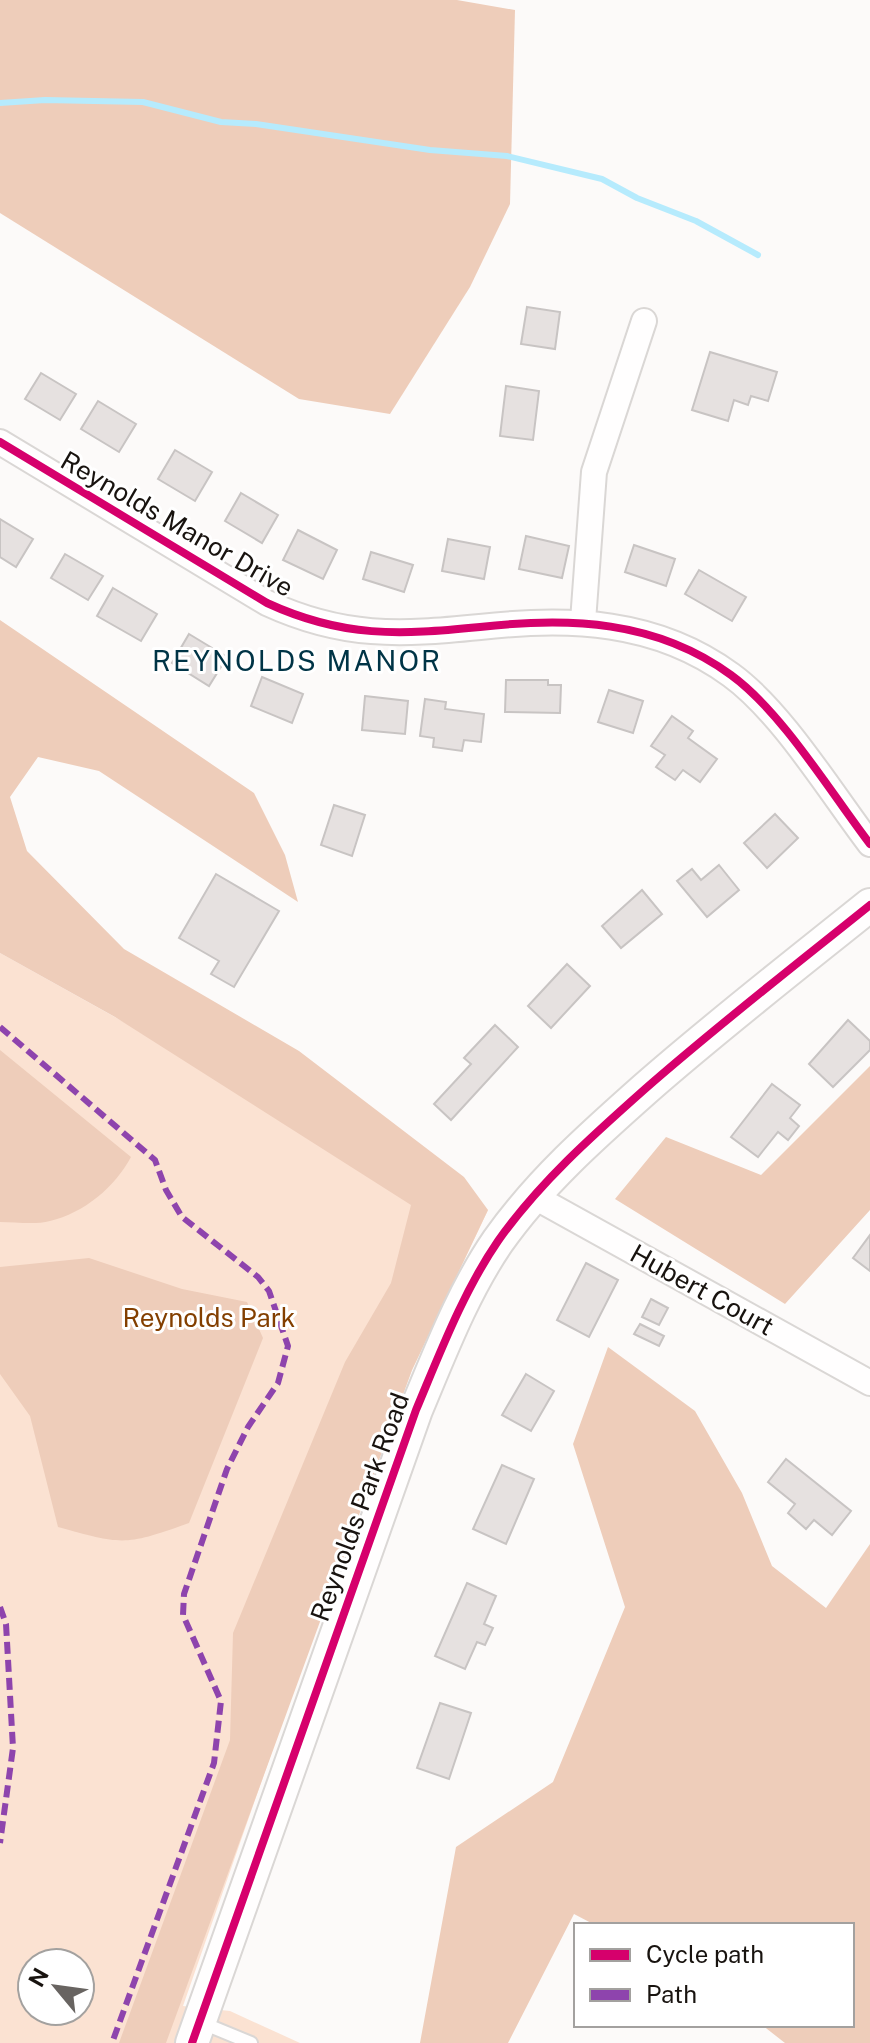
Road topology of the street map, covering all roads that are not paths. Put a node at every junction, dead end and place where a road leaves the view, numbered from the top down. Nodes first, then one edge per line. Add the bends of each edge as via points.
1 (644, 321) dead end
2 (0, 442) edge
3 (583, 621) junction
4 (870, 844) edge
5 (870, 905) edge
6 (533, 1196) junction
7 (870, 1383) edge
8 (196, 2032) edge
9 (251, 2043) edge

1 - 3 street via 594,472
2 - 3 street, Reynolds Manor Drive via 302,620 370,634
3 - 4 street, Reynolds Manor Drive via 671,644 733,676 792,740
5 - 6 main road, Reynolds Park Road via 698,1043 584,1143
6 - 7 street, Hubert Court
6 - 8 main road, Reynolds Park Road via 478,1274 416,1410
8 - 9 lane

